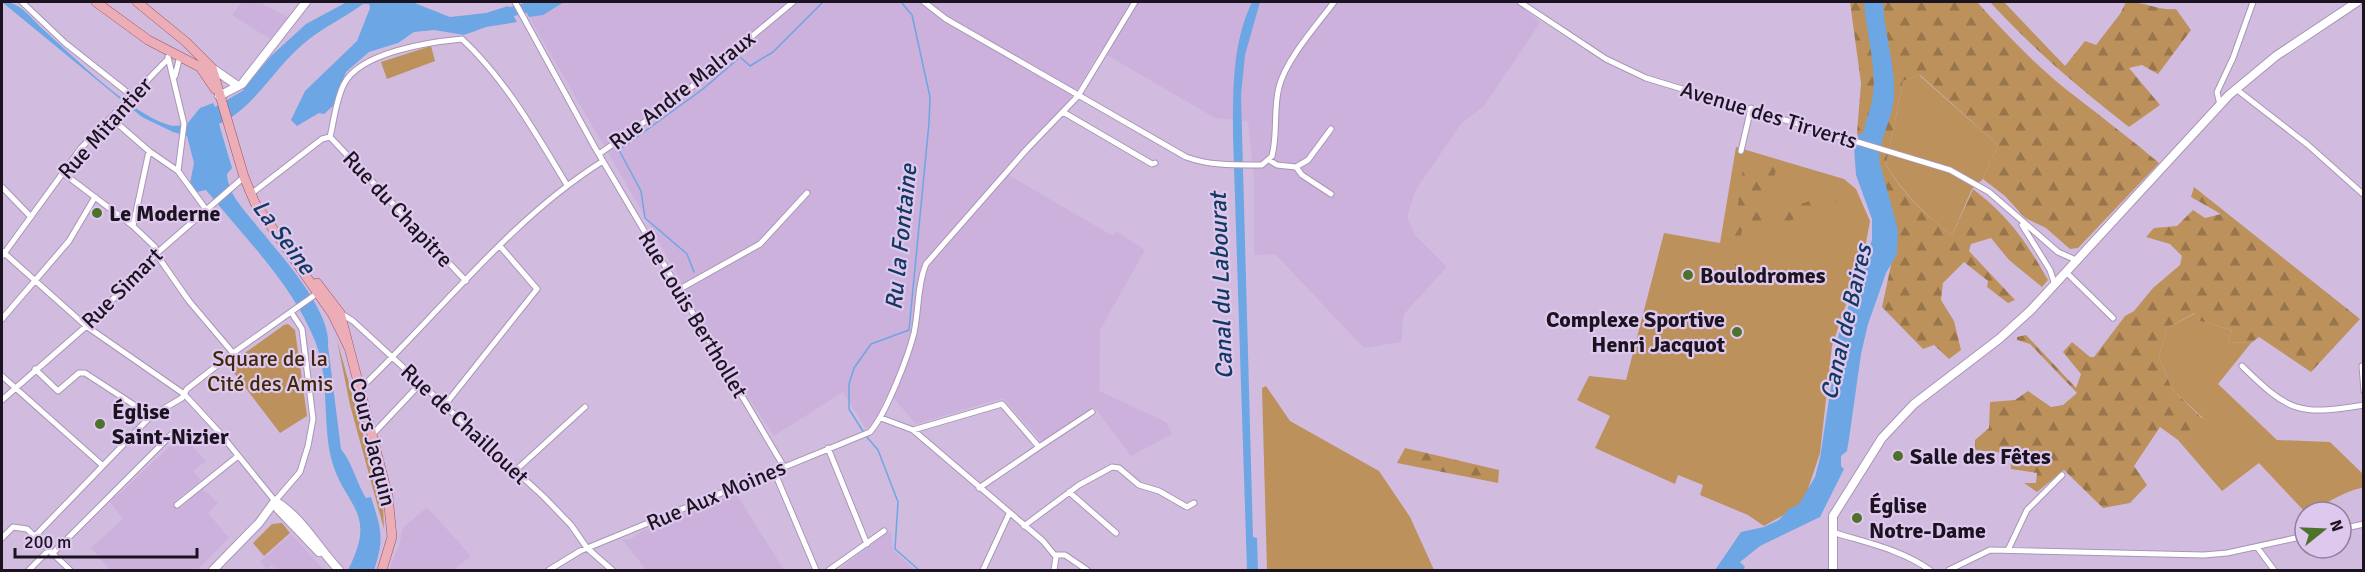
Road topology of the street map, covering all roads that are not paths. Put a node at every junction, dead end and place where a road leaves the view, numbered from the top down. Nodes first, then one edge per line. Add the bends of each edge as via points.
1 (22, 2) edge
2 (96, 2) edge
3 (137, 2) edge
4 (306, 2) edge
5 (515, 2) edge
6 (793, 2) edge
7 (924, 2) edge
8 (1135, 2) edge
9 (1334, 2) edge
10 (1520, 2) edge
11 (2253, 2) edge
12 (2357, 2) edge
13 (186, 42) junction
14 (164, 47) junction
15 (180, 55) junction
16 (168, 59) junction
17 (212, 68) junction
18 (174, 77) junction
19 (238, 86) junction
20 (2236, 89) junction
21 (1078, 96) junction
22 (128, 100) junction
23 (220, 100) junction
24 (2220, 105) junction
25 (1751, 108) junction
26 (1063, 112) junction
27 (111, 118) junction
28 (1331, 129) dead end
29 (330, 137) junction
30 (148, 151) junction
31 (1741, 151) dead end
32 (599, 154) junction
33 (1269, 160) junction
34 (603, 161) junction
35 (1155, 163) dead end
36 (1296, 167) junction
37 (178, 171) junction
38 (63, 173) junction
39 (244, 177) junction
40 (567, 185) junction
41 (2, 187) edge
42 (807, 193) dead end
43 (251, 194) junction
44 (1331, 194) dead end
45 (2364, 195) edge
46 (95, 197) junction
47 (206, 208) junction
48 (30, 217) junction
49 (2019, 221) junction
50 (133, 226) junction
51 (500, 246) junction
52 (157, 253) junction
53 (2, 254) edge
54 (2078, 261) junction
55 (2067, 273) junction
56 (466, 281) junction
57 (36, 282) junction
58 (2055, 285) junction
59 (678, 290) junction
60 (318, 292) junction
61 (293, 311) junction
62 (337, 314) junction
63 (2113, 318) dead end
64 (2, 319) edge
65 (87, 326) junction
66 (233, 353) junction
67 (393, 357) junction
68 (2242, 366) dead end
69 (2362, 366) dead end
70 (35, 369) junction
71 (2, 376) edge
72 (420, 384) junction
73 (16, 388) junction
74 (360, 390) junction
75 (2364, 391) edge
76 (184, 394) junction
77 (2, 400) edge
78 (2364, 405) edge
79 (444, 406) junction
80 (585, 407) dead end
81 (1092, 412) dead end
82 (151, 416) junction
83 (881, 418) junction
84 (913, 430) junction
85 (173, 433) dead end
86 (372, 435) junction
87 (1039, 447) junction
88 (828, 448) junction
89 (238, 456) junction
90 (102, 465) junction
91 (784, 467) junction
92 (515, 471) junction
93 (774, 471) junction
94 (2062, 475) dead end
95 (979, 488) junction
96 (1069, 492) junction
97 (275, 501) junction
98 (1194, 503) dead end
99 (177, 505) dead end
100 (1009, 514) junction
101 (1024, 526) junction
102 (884, 531) dead end
103 (1832, 532) junction
104 (1116, 533) dead end
105 (35, 536) junction
106 (2, 538) edge
107 (2293, 540) edge
108 (867, 543) junction
109 (2257, 547) junction
110 (587, 548) junction
111 (2008, 550) junction
112 (50, 552) junction
113 (1055, 555) junction
114 (29, 570) edge
115 (70, 570) edge
116 (213, 570) edge
117 (339, 570) edge
118 (382, 570) edge
119 (549, 570) edge
120 (612, 570) edge
121 (816, 570) edge
122 (829, 570) edge
123 (982, 570) edge
124 (1053, 570) edge
125 (1087, 570) edge
126 (1833, 570) edge
127 (1930, 570) edge
128 (1949, 570) edge
129 (2274, 570) edge

1 - 22 street
2 - 14 main road
3 - 13 main road
4 - 19 main road
5 - 32 street, Rue Louis Berthollet
6 - 32 street, Rue Andre Malraux via 677,99
7 - 21 street via 946,19
8 - 21 street, Rue Aux Moines
9 - 33 street via 1280,84 1274,148
10 - 25 street, Avenue des Tirverts via 1606,59 1646,78
11 - 24 street via 2217,92
12 - 20 main road via 2276,56
13 - 15 main road
13 - 17 main road
14 - 15 main road
14 - 16 street
15 - 18 street
15 - 23 main road via 200,67
16 - 18 street
16 - 22 street, Rue Mitantier
17 - 19 main road
17 - 23 main road
18 - 37 street via 184,124
19 - 23 main road
20 - 24 main road
20 - 45 street
21 - 26 street, Rue Aux Moines
21 - 33 street via 1186,158 1233,165 1263,165
22 - 27 street, Rue Mitantier
23 - 39 main road, Cours Jacquin
24 - 54 main road
25 - 31 street
25 - 49 street, Avenue des Tirverts via 1950,170 1989,192
26 - 35 street
26 - 83 street, Rue Aux Moines via 926,264 914,334
27 - 30 street
27 - 38 street, Rue Mitantier via 81,147
28 - 36 street via 1308,160
29 - 40 street via 344,84 363,65 423,43 462,39 519,108
29 - 43 street via 322,139
29 - 56 street, Rue du Chapitre
30 - 37 street
30 - 50 street
32 - 34 street, Rue Louis Berthollet
33 - 36 street
34 - 40 street
34 - 59 street, Rue Louis Berthollet
36 - 44 street
37 - 47 street
38 - 46 street
38 - 48 street, Rue Mitantier
39 - 43 main road, Cours Jacquin
39 - 47 street, Rue Simart
40 - 51 street
41 - 48 street
42 - 59 street via 760,244
43 - 60 main road, Cours Jacquin
46 - 50 street
46 - 57 street via 69,242
47 - 52 street, Rue Simart
48 - 53 street, Rue Mitantier
49 - 54 street, Avenue des Tirverts via 2058,252
49 - 58 street, Avenue des Tirverts
50 - 52 street
51 - 56 street
51 - 79 street via 537,289
52 - 65 street, Rue Simart
52 - 66 street via 204,321
53 - 57 street
54 - 55 main road
55 - 58 main road
55 - 63 street
56 - 67 street
57 - 64 street
57 - 65 street
58 - 103 main road via 1999,339 1914,404 1879,443 1832,520
59 - 91 street, Rue Louis Berthollet
60 - 61 street
60 - 62 main road, Cours Jacquin
61 - 66 street
61 - 97 street via 302,329 313,419 300,472
62 - 67 street, Rue de Chaillouet
62 - 74 main road, Cours Jacquin
65 - 70 street, Rue Simart
65 - 76 street
66 - 76 street
67 - 72 street, Rue de Chaillouet
67 - 74 street
68 - 78 street via 2293,408 2315,412
69 - 75 street
70 - 73 street, Rue Simart
70 - 82 street via 58,391 79,373 85,374
71 - 73 street
72 - 79 street, Rue de Chaillouet
72 - 86 street
73 - 77 street, Rue Simart
73 - 90 street
74 - 86 main road, Cours Jacquin
76 - 82 street
76 - 89 street
79 - 92 street, Rue de Chaillouet
80 - 92 street
81 - 87 street
82 - 90 street
83 - 84 street
83 - 88 street, Rue Aux Moines via 870,432
84 - 87 street via 1002,404
84 - 95 street
85 - 112 street
86 - 118 main road, Cours Jacquin via 392,510 390,550
87 - 95 street
88 - 91 street, Rue Aux Moines
88 - 108 street
89 - 97 street
89 - 99 street
90 - 105 street
91 - 93 street, Rue Aux Moines
92 - 110 street, Rue de Chaillouet via 571,525
93 - 110 street, Rue Aux Moines
93 - 121 street
94 - 111 street via 2027,510
95 - 100 street
96 - 98 street via 1112,466 1179,504 1187,507
96 - 101 street
96 - 104 street
97 - 116 main road
97 - 117 main road via 287,508
100 - 101 street
100 - 123 street
101 - 113 street
102 - 108 street
103 - 126 main road
103 - 127 street via 1897,550
105 - 106 street via 27,529 13,527
105 - 112 street
107 - 109 street
108 - 122 street
109 - 111 street via 2204,555
109 - 129 street
110 - 119 street, Rue Aux Moines
110 - 120 street, Rue de Chaillouet
111 - 128 street via 1985,551
112 - 114 street
112 - 115 street
113 - 124 street via 1057,563
113 - 125 street via 1065,555

